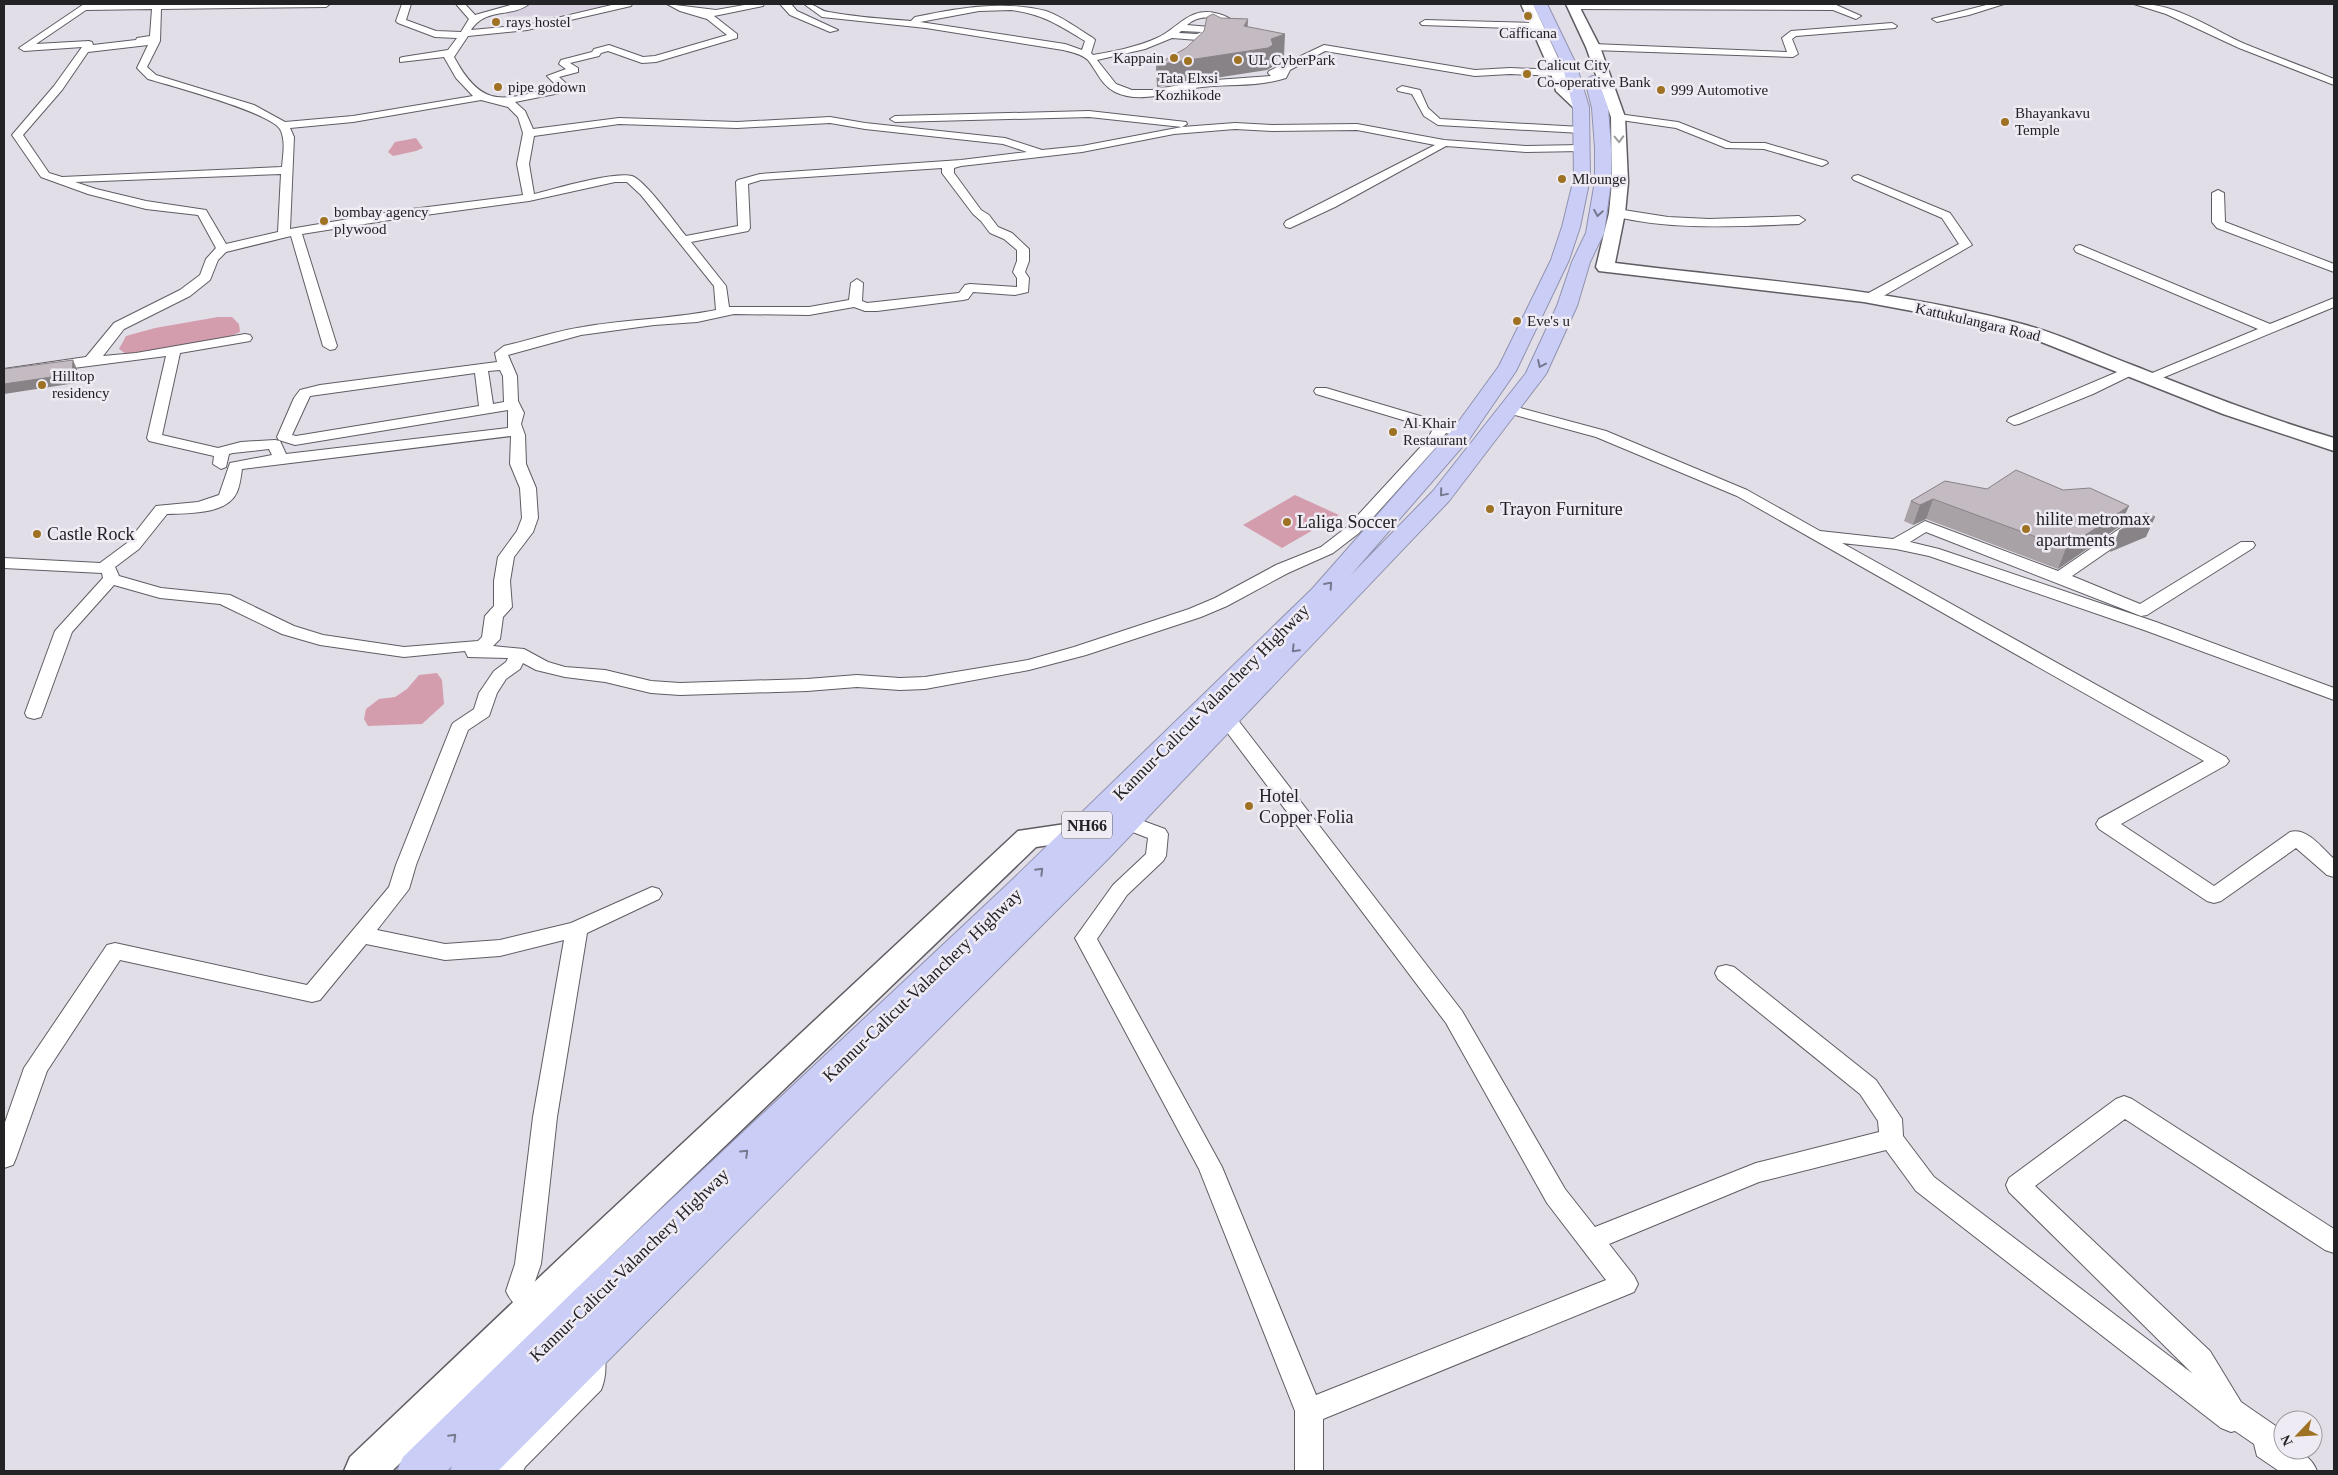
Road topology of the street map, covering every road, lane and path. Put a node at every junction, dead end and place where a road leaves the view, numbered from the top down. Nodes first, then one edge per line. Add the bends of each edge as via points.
1 (326, 4) edge
2 (406, 4) edge
3 (460, 4) edge
4 (524, 4) edge
5 (628, 4) edge
6 (671, 4) edge
7 (760, 4) edge
8 (785, 4) edge
9 (809, 4) edge
10 (1527, 4) edge
11 (1999, 4) edge
12 (2139, 4) edge
13 (176, 5) edge
14 (89, 6) edge
15 (157, 6) junction
16 (1557, 10) edge
17 (701, 14) junction
18 (1856, 16) dead end
19 (1937, 18) dead end
20 (474, 19) junction
21 (899, 23) junction
22 (1425, 23) dead end
23 (1892, 26) dead end
24 (832, 30) dead end
25 (1174, 32) junction
26 (465, 34) junction
27 (88, 47) junction
28 (1593, 47) junction
29 (451, 53) junction
30 (1089, 56) junction
31 (403, 60) dead end
32 (1558, 73) junction
33 (2334, 82) edge
34 (1402, 89) dead end
35 (483, 97) junction
36 (508, 101) junction
37 (1618, 117) junction
38 (830, 120) junction
39 (283, 125) junction
40 (1581, 128) junction
41 (1195, 129) junction
42 (529, 133) junction
43 (1444, 143) junction
44 (1040, 153) junction
45 (1822, 162) dead end
46 (962, 163) junction
47 (287, 170) junction
48 (1858, 178) dead end
49 (58, 180) junction
50 (2218, 193) dead end
51 (529, 198) junction
52 (1617, 213) junction
53 (1799, 220) dead end
54 (1290, 224) dead end
55 (290, 233) junction
56 (684, 240) junction
57 (222, 249) junction
58 (2080, 249) dead end
59 (2334, 268) edge
60 (857, 283) dead end
61 (1868, 299) junction
62 (2334, 302) edge
63 (855, 303) junction
64 (723, 312) junction
65 (2270, 329) junction
66 (245, 338) dead end
67 (330, 346) dead end
68 (174, 351) junction
69 (90, 361) junction
70 (504, 366) junction
71 (481, 368) junction
72 (2129, 371) junction
73 (4, 373) edge
74 (2150, 379) junction
75 (1321, 392) dead end
76 (512, 405) junction
77 (486, 409) junction
78 (1508, 409) junction
79 (2014, 421) dead end
80 (1452, 430) junction
81 (516, 431) junction
82 (2334, 445) edge
83 (222, 453) junction
84 (281, 459) junction
85 (235, 466) junction
86 (2131, 528) edge
87 (1816, 535) junction
88 (1896, 544) junction
89 (2247, 545) dead end
90 (4, 563) edge
91 (107, 574) junction
92 (2060, 577) junction
93 (474, 653) junction
94 (518, 653) junction
95 (2334, 694) edge
96 (34, 713) dead end
97 (1227, 719) junction
98 (1127, 822) junction
99 (1079, 832) junction
100 (2334, 870) edge
101 (652, 894) dead end
102 (577, 929) junction
103 (361, 935) junction
104 (1726, 973) dead end
105 (1891, 1139) junction
106 (6, 1148) edge
107 (1590, 1240) junction
108 (2334, 1242) edge
109 (535, 1306) junction
110 (591, 1351) junction
111 (1309, 1411) junction
112 (2273, 1441) edge
113 (2300, 1460) edge
114 (364, 1471) edge
115 (418, 1471) edge
116 (470, 1471) edge
117 (509, 1471) edge
118 (1309, 1471) edge
119 (2303, 1471) edge
120 (2316, 1471) edge

1 - 13 street
2 - 26 street via 402,22 435,34
3 - 20 street
4 - 20 street
5 - 26 street via 529,28
6 - 17 street
7 - 17 street via 717,14
8 - 24 street via 793,13
9 - 21 street via 822,14
10 - 16 street
11 - 19 street
12 - 33 street via 2169,12 2242,46
13 - 15 street
14 - 15 street
14 - 27 street via 24,48
15 - 27 street via 154,39
16 - 18 street via 1834,7
16 - 22 street via 1493,26
16 - 28 street
16 - 32 street
16 - 40 highway, Kannur-Calicut-Valanchery Highway / NH66
16 -> 78 highway, Kannur-Calicut-Valanchery Highway / NH66 via 1586,62 1600,108 1603,181 1594,233 1567,306 1536,374
17 - 36 street via 734,36 656,59 642,60 609,48 597,51 596,54 564,62 575,70 552,76 566,88
20 - 26 street
21 - 30 street via 1057,45
21 - 30 street via 984,5 1020,7 1045,14 1090,40
23 - 28 street via 1794,33 1787,38 1793,54 1779,56
25 - 25 street via 1198,38 1207,33 1207,29 1235,30 1234,25 1219,15 1198,14 1187,19
25 - 30 street via 1128,52
26 - 29 street
27 - 39 street via 155,41 142,68 152,77 250,107
27 - 49 street via 17,135 45,175
28 - 37 street
29 - 31 street
29 - 35 street via 449,57 455,69
30 - 32 street via 1109,83 1120,91 1140,94 1194,85 1267,82 1282,76 1285,70 1308,54 1324,48 1475,73
32 - 40 street
34 - 40 street via 1416,92 1429,117 1438,122
35 - 36 street
35 - 39 street via 353,119
36 - 42 street via 522,114
37 - 45 street via 1678,125 1730,146 1765,146
37 -> 52 street via 1620,182
38 - 41 street via 1089,114 1176,122
38 - 42 street via 737,124 619,121
38 - 44 street via 1005,141
39 - 47 street via 289,137
40 - 43 street via 1526,149
40 - 80 highway, Kannur-Calicut-Valanchery Highway / NH66 via 1582,178 1560,260 1509,367
41 - 43 street via 1235,126 1357,127
41 - 44 street
42 - 51 street via 523,172
43 - 54 street via 1427,156
44 - 46 street
46 - 56 street via 760,177 742,182 744,228
46 - 63 street via 948,166 948,173 955,184 994,230 1008,236 1023,249 1019,272 1023,278 1023,290 970,288 963,296 878,307
47 - 49 street
47 - 55 street
48 - 61 street via 1946,216 1966,245
49 - 57 street via 146,205 202,212
50 - 59 street via 2218,222
51 - 55 street
51 - 56 street via 615,179 630,179
52 - 53 street via 1668,222
52 - 61 street, Kattukulangara Road via 1604,267
55 - 57 street
55 - 67 street
56 - 64 street via 720,286
57 - 69 street via 212,259 206,277 185,294 119,326
58 - 65 street
60 - 63 street
61 - 72 street, Kattukulangara Road via 1952,312 2018,329
62 - 65 street
63 - 64 street via 809,311
64 - 70 street via 698,318 599,328 550,338 502,353
65 - 74 street
66 - 68 street
68 - 69 street
68 - 83 street via 154,438
69 - 73 street
70 - 71 street
70 - 76 street via 510,376
71 - 77 street
71 - 77 street via 305,393 284,437 295,441
72 - 74 street, Kattukulangara Road
72 - 79 street
74 - 82 street, Kattukulangara Road
75 - 80 street
76 - 77 street
76 - 81 street via 517,413
78 - 87 street via 1610,438 1742,493
78 -> 97 highway, Kannur-Calicut-Valanchery Highway / NH66 via 1441,496
80 - 94 street via 1432,442 1353,530 1327,550 1195,613 1048,661 900,684 857,681 680,689 565,672 542,666
99 -> 80 highway, Kannur-Calicut-Valanchery Highway / NH66 via 1321,594
81 - 84 street
81 - 93 street via 518,464 528,488 530,518 525,532 506,557 502,581 503,607 494,616 491,639
83 - 84 street via 233,447 274,444
83 - 85 street via 221,466
84 - 85 street
85 - 91 street via 229,495 222,501 208,506 162,510
86 - 92 street
87 - 88 street
87 - 100 street via 2219,761 2106,824 2214,896 2296,837
88 - 92 street via 1925,526
88 - 95 street via 1934,552 2050,591
89 - 92 street via 2142,611
90 - 91 street
91 - 93 street via 160,593 224,599 288,630 320,640 404,652 475,645
91 - 96 street via 64,631
93 - 94 street
94 - 103 street via 514,665 500,675 488,693 482,712 460,727 399,889
97 - 98 highway, Kannur-Calicut-Valanchery Highway / NH66
97 - 107 street via 1454,1018 1556,1196
98 - 110 highway, Kannur-Calicut-Valanchery Highway / NH66
98 - 111 street via 1158,834 1156,856 1120,890 1086,938 1210,1167
99 - 109 street via 1028,838
115 -> 99 highway, Kannur-Calicut-Valanchery Highway / NH66 via 592,1299
101 - 102 street
102 - 103 street via 500,948 445,952
102 - 109 street via 545,1117 528,1264 519,1291
103 - 106 street via 312,994 115,951 36,1068
104 - 105 street via 1868,1087 1890,1119
105 - 107 street via 1756,1173
105 - 119 street via 1925,1184 2238,1425
107 - 111 street via 1625,1284
108 - 112 street via 2124,1106 2018,1185 2200,1360 2231,1411
109 - 114 street
110 - 116 highway, Kannur-Calicut-Valanchery Highway / NH66
110 - 117 street via 591,1381 514,1458
111 - 118 street
113 - 120 street

